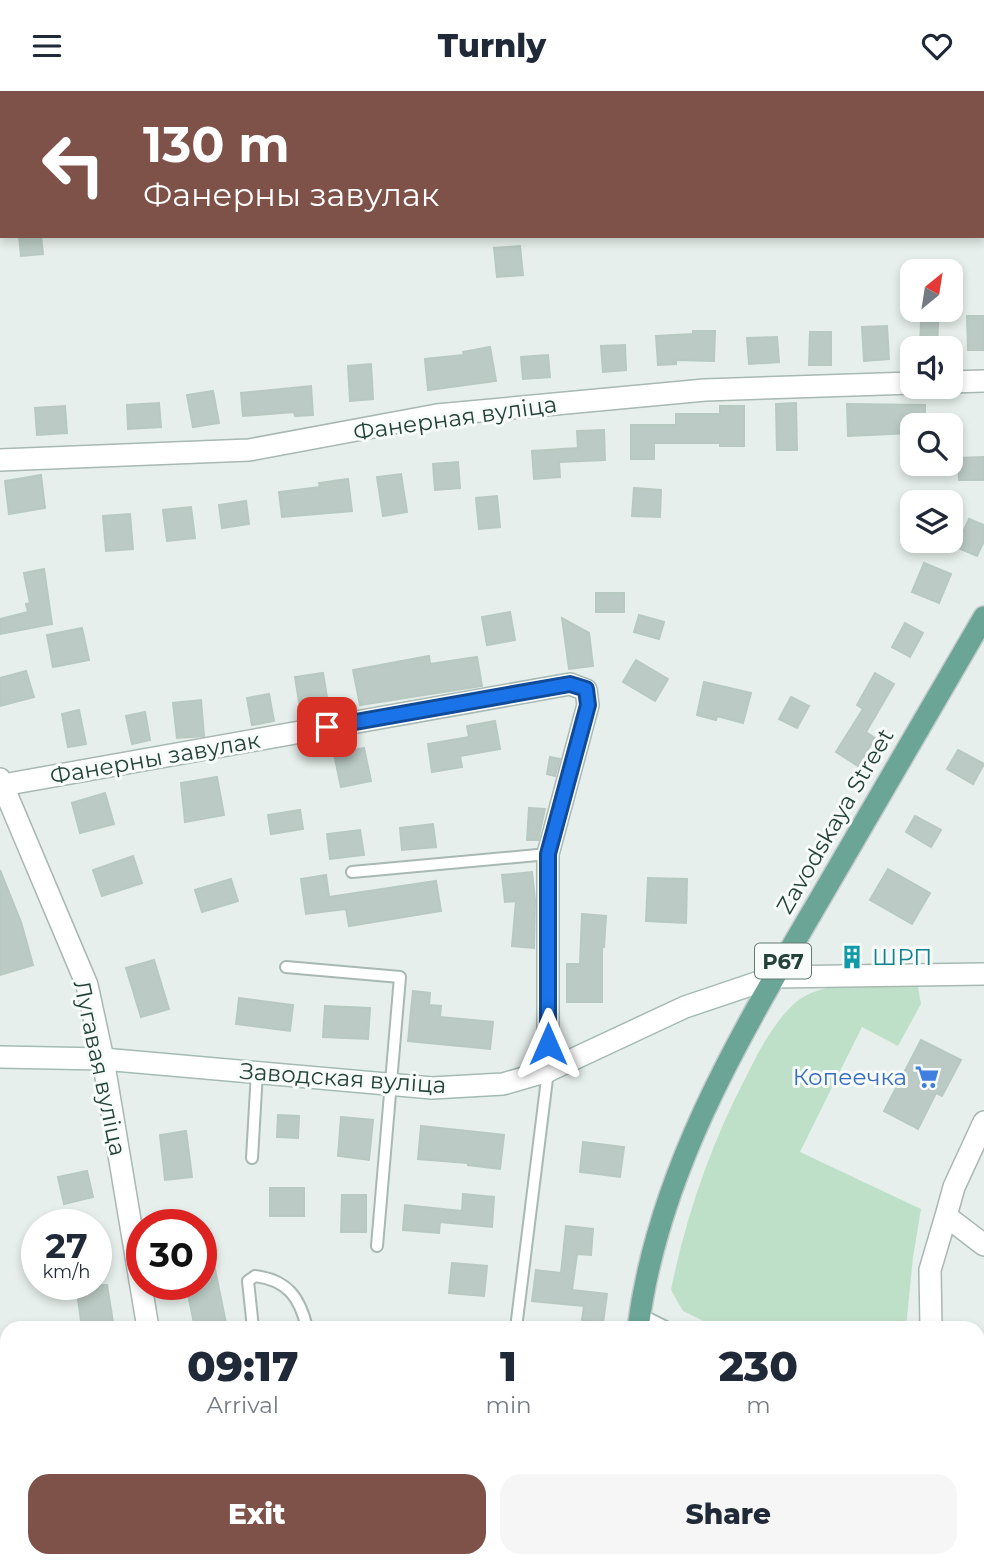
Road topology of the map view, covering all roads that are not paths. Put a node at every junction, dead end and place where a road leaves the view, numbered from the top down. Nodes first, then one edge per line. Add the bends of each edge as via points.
1 (984, 380) edge
2 (963, 381) edge
3 (900, 383) edge
4 (0, 460) edge
5 (984, 617) edge
6 (1, 782) edge
7 (548, 854) junction
8 (352, 872) dead end
9 (286, 967) dead end
10 (984, 974) edge
11 (774, 977) junction
12 (0, 1057) edge
13 (103, 1059) junction
14 (548, 1071) junction
15 (257, 1072) junction
16 (392, 1084) junction
17 (984, 1122) edge
18 (252, 1157) dead end
19 (946, 1216) junction
20 (984, 1245) edge
21 (377, 1246) dead end
22 (147, 1321) edge
23 (252, 1321) edge
24 (305, 1321) edge
25 (517, 1321) edge
26 (639, 1321) edge
27 (931, 1321) edge

1 - 2 street
3 - 4 street, Фанерная вуліца via 705,390 438,415 249,450
5 - 11 main road, Zavodskaya Street / Р67
6 - 7 street, Фанерны завулак via 570,684 586,689 588,705
6 - 13 street, Лугавая вуліца via 87,985
7 - 8 lane
7 - 14 street, Фанерны завулак
9 - 16 lane via 400,977
10 - 11 street, Заводская вуліца
11 - 14 street, Заводская вуліца via 685,1007
11 - 26 main road, Zavodskaya Street / Р67 via 686,1148 656,1233
12 - 13 street, Заводская вуліца
13 - 15 street, Заводская вуліца
13 - 22 street, Лугавая вуліца
14 - 16 street, Заводская вуліца via 503,1084 432,1088
14 - 25 lane
15 - 16 street, Заводская вуліца
15 - 18 lane
16 - 21 lane
17 - 19 street
19 - 20 street
19 - 27 street via 930,1270
23 - 24 lane via 248,1281 255,1276 286,1286 302,1307

